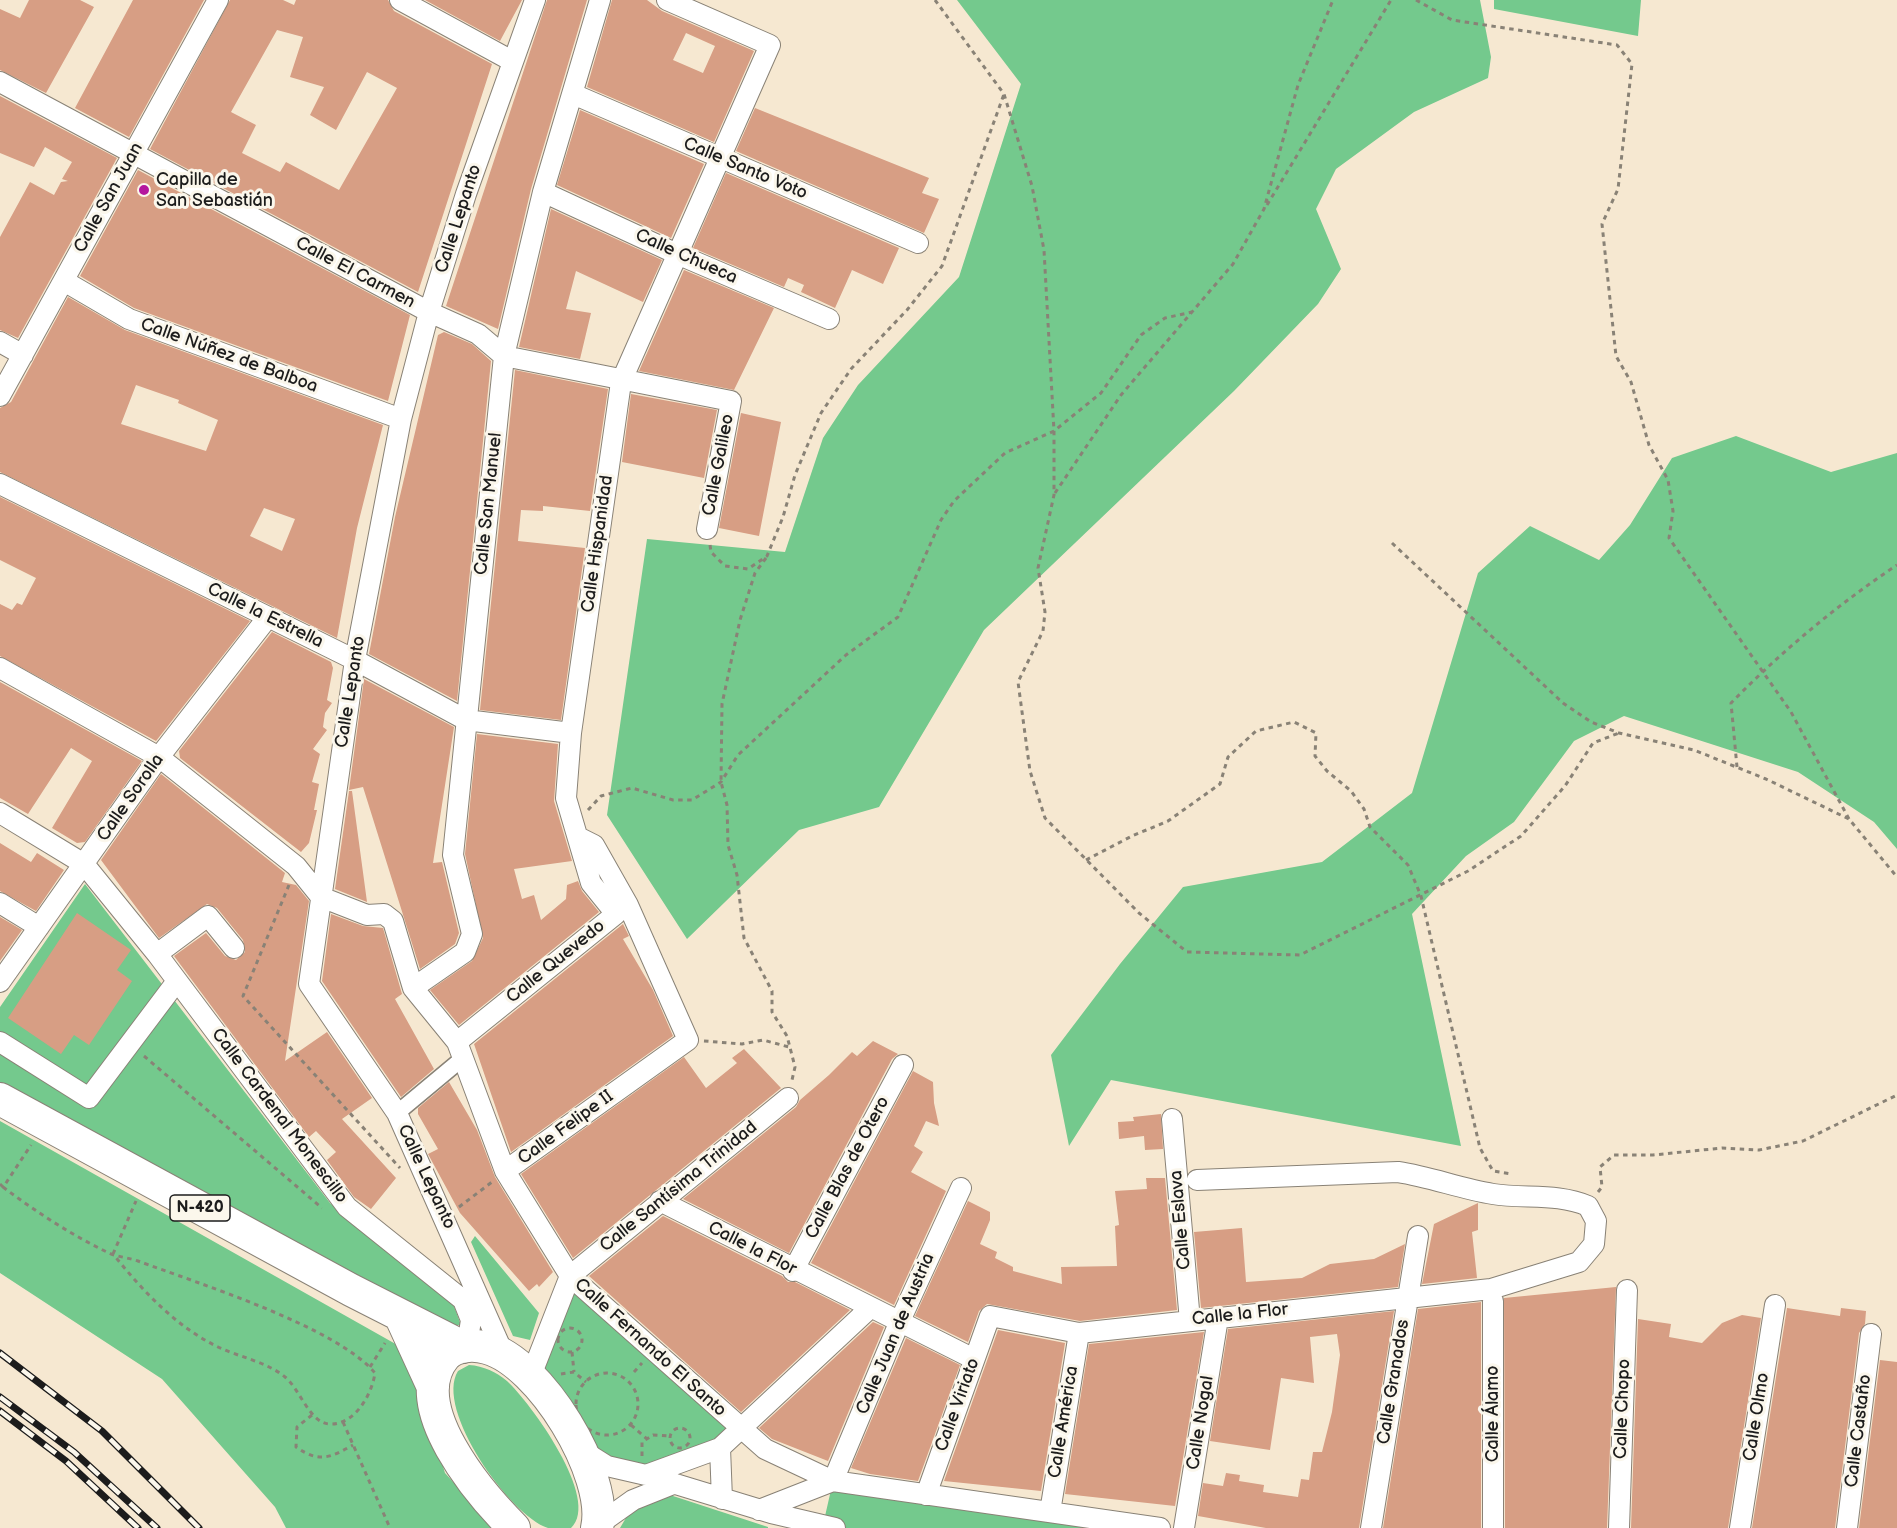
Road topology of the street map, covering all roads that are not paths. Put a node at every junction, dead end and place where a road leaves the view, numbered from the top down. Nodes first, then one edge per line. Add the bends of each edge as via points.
1 (218, 0) edge
2 (400, 0) edge
3 (535, 0) edge
4 (600, 0) edge
5 (667, 0) edge
6 (512, 61) junction
7 (0, 82) edge
8 (573, 94) junction
9 (133, 155) junction
10 (720, 159) junction
11 (543, 192) junction
12 (918, 243) dead end
13 (677, 254) junction
14 (64, 281) junction
15 (429, 312) junction
16 (830, 319) dead end
17 (0, 342) edge
18 (23, 355) junction
19 (504, 356) junction
20 (621, 382) junction
21 (0, 396) edge
22 (732, 401) joint
23 (401, 419) junction
24 (0, 484) edge
25 (707, 529) road end
26 (268, 617) junction
27 (355, 660) junction
28 (0, 668) edge
29 (466, 720) junction
30 (571, 733) junction
31 (159, 757) junction
32 (0, 813) edge
33 (576, 830) junction
34 (84, 864) junction
35 (321, 897) junction
36 (0, 903) edge
37 (39, 927) junction
38 (234, 948) dead end
39 (157, 954) junction
40 (177, 981) junction
41 (0, 982) edge
42 (412, 988) junction
43 (0, 1042) edge
44 (460, 1050) junction
45 (903, 1065) dead end
46 (788, 1098) road end
47 (0, 1099) edge
48 (397, 1113) junction
49 (1172, 1119) dead end
50 (505, 1171) junction
51 (1197, 1180) dead end
52 (961, 1188) dead end
53 (660, 1202) junction
54 (1418, 1236) dead end
55 (793, 1270) junction
56 (570, 1276) junction
57 (1627, 1290) dead end
58 (1492, 1295) junction
59 (1408, 1297) junction
60 (1775, 1305) dead end
61 (870, 1308) junction
62 (400, 1315) junction
63 (990, 1316) joint
64 (1218, 1318) junction
65 (1190, 1321) junction
66 (899, 1323) junction
67 (1079, 1333) junction
68 (1871, 1334) dead end
69 (465, 1346) junction
70 (505, 1357) junction
71 (974, 1359) junction
72 (530, 1377) junction
73 (433, 1387) junction
74 (739, 1427) junction
75 (720, 1448) junction
76 (580, 1449) junction
77 (646, 1474) junction
78 (834, 1481) junction
79 (673, 1484) junction
80 (926, 1495) junction
81 (722, 1499) junction
82 (759, 1510) junction
83 (1050, 1512) junction
84 (598, 1526) edge
85 (514, 1528) edge
86 (835, 1528) edge
87 (1160, 1528) edge
88 (1184, 1528) edge
89 (1371, 1528) edge
90 (1493, 1528) edge
91 (1619, 1528) edge
92 (1740, 1528) edge
93 (1847, 1528) edge

1 - 9 street, Calle San Juan
2 - 6 street
3 - 6 street, Calle Lepanto
4 - 8 street, Calle San Manuel
5 - 10 street, Calle Hispanidad via 770,45
6 - 15 street, Calle Lepanto
7 - 9 street, Calle El Carmen
8 - 10 street, Calle Santo Voto
8 - 11 street, Calle San Manuel
9 - 14 street, Calle San Juan
9 - 15 street, Calle El Carmen
10 - 12 street, Calle Santo Voto
10 - 13 street, Calle Hispanidad
11 - 13 street, Calle Chueca
11 - 19 street, Calle San Manuel
13 - 16 street, Calle Chueca
13 - 20 street, Calle Hispanidad
14 - 18 street, Calle San Juan
14 - 23 street, Calle Núñez de Balboa via 129,320
15 - 19 street, Calle El Carmen via 478,334
15 - 23 street, Calle Lepanto
17 - 18 street
18 - 21 street, Calle San Juan
19 - 20 street, Calle El Carmen
19 - 29 street, Calle San Manuel
20 - 22 street, Calle El Carmen
20 - 30 street, Calle Hispanidad
22 - 25 street, Calle Galileo
23 - 27 street, Calle Lepanto
24 - 26 street, Calle la Estrella
26 - 27 street, Calle la Estrella
26 - 31 street, Calle Sorolla
27 - 29 street, Calle la Estrella
27 - 35 street, Calle Lepanto
28 - 31 street
29 - 30 street, Calle la Estrella
29 - 42 street, Calle San Manuel via 453,855 472,934 465,952
30 - 33 street, Calle Hispanidad via 566,798
31 - 34 street, Calle Sorolla
31 - 35 street via 296,866
32 - 34 street, Calle Cardenal Monescillo
33 - 44 street, Calle Quevedo via 591,883 615,914
33 - 50 street, Calle Felipe II via 594,845 628,905 688,1040
34 - 37 street, Calle Sorolla
34 - 39 street, Calle Cardenal Monescillo
35 - 42 street, Calle Fernando El Santo via 367,915 384,914 393,921
35 - 48 street, Calle Lepanto via 309,984
36 - 37 street
37 - 41 street, Calle Sorolla
38 - 39 street via 204,910
39 - 40 street, Calle Cardenal Monescillo
40 - 43 street via 89,1098
40 - 69 street, Calle Cardenal Monescillo via 347,1207 463,1300 471,1320
42 - 44 street, Calle Fernando El Santo
44 - 48 street, Calle Quevedo
44 - 50 street, Calle Fernando El Santo
45 - 55 street, Calle Blas de Otero
46 - 53 street, Calle Santísima Trinidad
47 - 62 highway, N-420
48 - 70 street, Calle Lepanto
49 - 65 street, Calle Eslava
50 - 56 street, Calle Fernando El Santo
51 - 58 street, Calle la Flor via 1398,1172 1494,1194 1572,1199 1588,1206 1596,1221 1594,1244 1579,1262
52 - 66 street, Calle Juan de Austria
53 - 55 street, Calle la Flor
53 - 56 street, Calle Santísima Trinidad
54 - 59 street, Calle Granados
55 - 61 street, Calle la Flor
56 - 72 street
56 - 74 street, Calle Fernando El Santo
57 - 91 street, Calle Chopo
58 - 59 street, Calle la Flor
58 - 90 street, Calle Álamo
59 - 64 street, Calle la Flor
59 - 89 street, Calle Granados
60 - 92 street, Calle Olmo
61 - 66 street, Calle la Flor
61 - 74 street
62 - 69 highway, N-420
62 - 73 highway
63 - 67 street, Calle la Flor
63 - 71 street, Calle Viriato
64 - 65 street, Calle la Flor
64 - 88 street, Calle Nogal
65 - 67 street, Calle la Flor
66 - 71 street, Calle la Flor
66 - 78 street, Calle Juan de Austria
67 - 83 street, Calle América
68 - 93 street, Calle Castaño
69 - 70 highway via 488,1348
69 - 73 highway via 450,1351 442,1360
70 - 72 highway
71 - 80 street, Calle Viriato
72 - 76 highway
73 - 85 highway via 443,1431 457,1459 474,1485
74 - 75 street, Calle Fernando El Santo
74 - 78 street, Calle Fernando El Santo via 765,1449
75 - 77 street, Calle Fernando El Santo
75 - 81 street, Calle Fernando El Santo
76 - 77 street via 607,1466
76 - 84 highway via 596,1490
77 - 79 street
78 - 80 street, Calle Fernando El Santo
78 - 82 street, Calle Fernando El Santo
79 - 81 street
79 - 84 street via 633,1500
80 - 83 street, Calle Fernando El Santo
81 - 82 street
82 - 86 street
83 - 87 street, Calle Fernando El Santo

